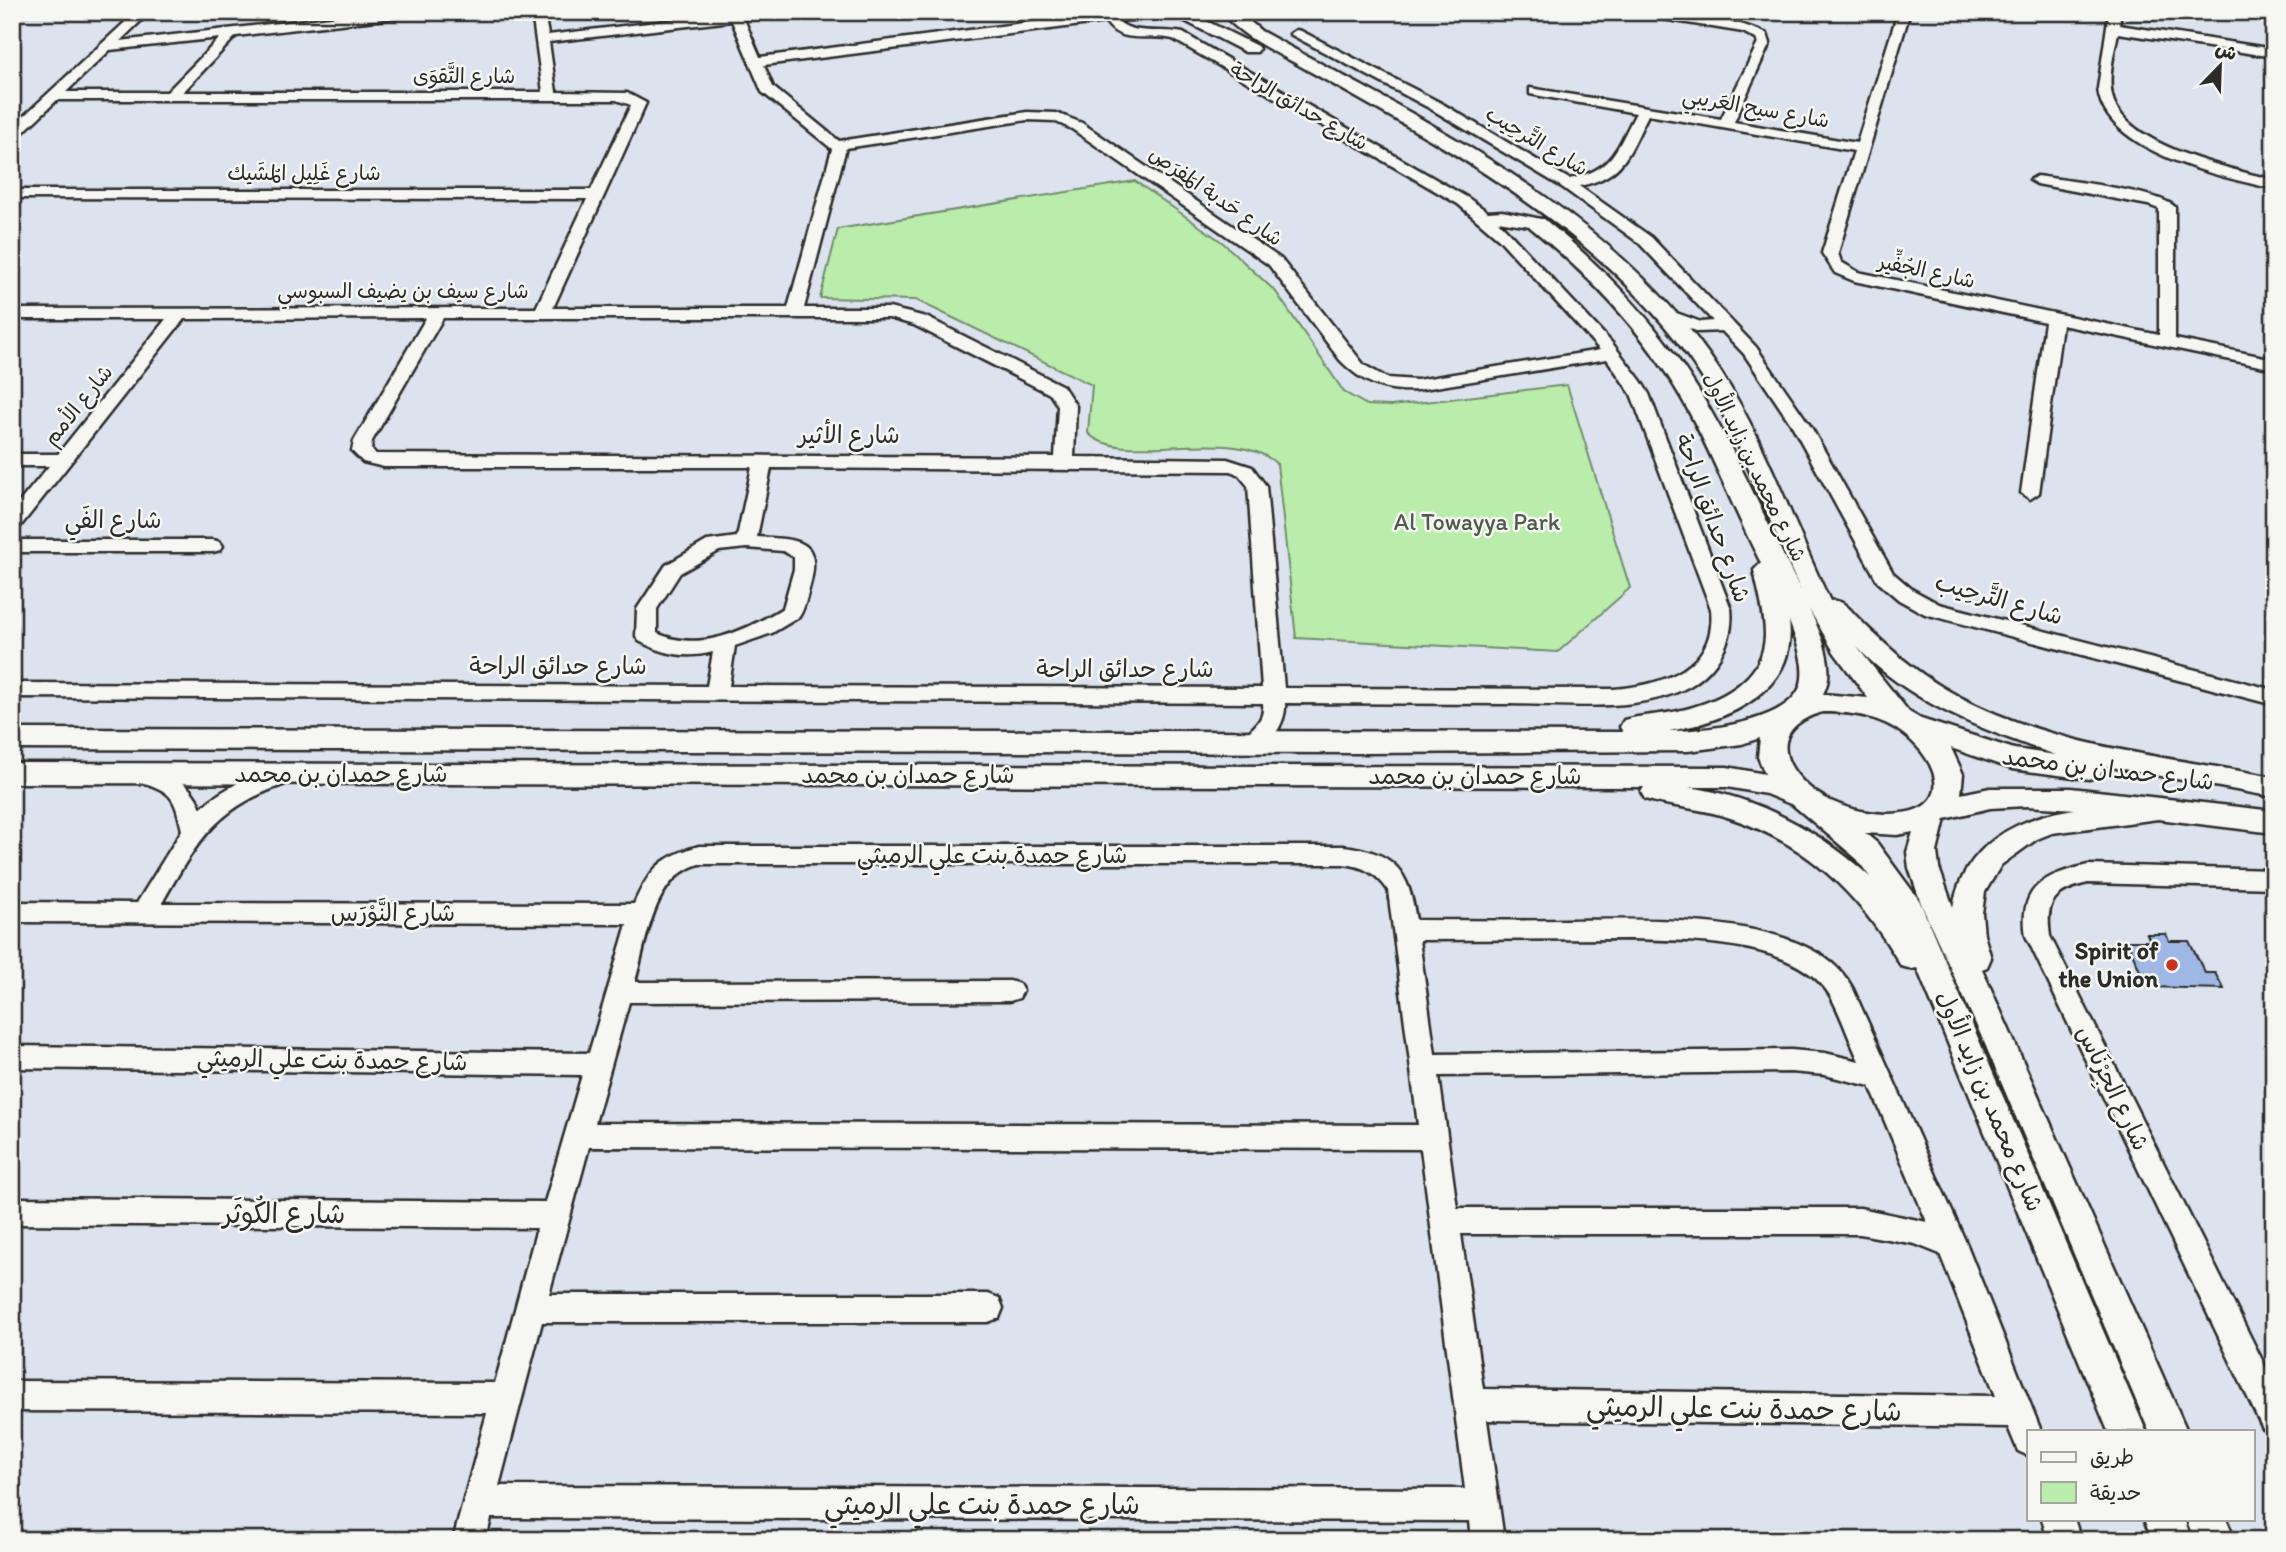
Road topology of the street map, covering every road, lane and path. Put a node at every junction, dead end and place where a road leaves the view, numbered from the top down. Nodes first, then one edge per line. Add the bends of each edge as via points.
1 (145, 12) edge
2 (411, 12) edge
3 (538, 12) edge
4 (1128, 12) edge
5 (1167, 12) edge
6 (1227, 12) edge
7 (1644, 12) edge
8 (1904, 12) edge
9 (2115, 12) edge
10 (735, 14) edge
11 (1067, 17) edge
12 (1109, 17) junction
13 (1188, 17) junction
14 (2113, 28) junction
15 (232, 33) junction
16 (1296, 34) dead end
17 (543, 40) junction
18 (105, 47) junction
19 (2274, 53) edge
20 (755, 62) junction
21 (1535, 91) dead end
22 (54, 96) junction
23 (171, 96) junction
24 (551, 96) junction
25 (1644, 110) junction
26 (1726, 124) junction
27 (12, 135) edge
28 (838, 145) junction
29 (1860, 148) junction
30 (2037, 180) dead end
31 (1567, 184) junction
32 (2274, 185) edge
33 (12, 194) edge
34 (596, 195) junction
35 (1501, 197) junction
36 (1488, 216) junction
37 (1536, 222) junction
38 (795, 312) junction
39 (1663, 313) junction
40 (12, 314) edge
41 (179, 314) junction
42 (437, 314) junction
43 (542, 314) junction
44 (2054, 319) junction
45 (1719, 327) junction
46 (2167, 342) junction
47 (1694, 347) junction
48 (1611, 352) junction
49 (2274, 363) edge
50 (12, 460) edge
51 (63, 460) junction
52 (762, 461) junction
53 (1064, 462) junction
54 (2030, 493) dead end
55 (1751, 517) junction
56 (1783, 520) junction
57 (12, 524) edge
58 (746, 542) junction
59 (12, 546) edge
60 (213, 546) dead end
61 (725, 642) junction
62 (12, 690) edge
63 (717, 693) junction
64 (2274, 698) edge
65 (1274, 704) junction
66 (1788, 714) junction
67 (1903, 721) junction
68 (12, 739) edge
69 (1252, 741) junction
70 (1474, 741) junction
71 (1304, 742) junction
72 (12, 773) edge
73 (143, 774) junction
74 (294, 774) junction
75 (1471, 776) junction
76 (2274, 788) edge
77 (1805, 799) junction
78 (2161, 808) junction
79 (1936, 811) junction
80 (2274, 822) edge
81 (193, 828) junction
82 (2274, 879) edge
83 (12, 912) edge
84 (144, 912) junction
85 (642, 914) junction
86 (1405, 930) junction
87 (1010, 991) dead end
88 (619, 992) junction
89 (1965, 1042) junction
90 (2001, 1044) junction
91 (12, 1057) edge
92 (598, 1064) junction
93 (1423, 1065) junction
94 (1881, 1078) junction
95 (578, 1135) junction
96 (1433, 1137) junction
97 (12, 1211) edge
98 (555, 1215) junction
99 (1444, 1221) junction
100 (1952, 1245) junction
101 (531, 1308) junction
102 (988, 1308) dead end
103 (12, 1396) edge
104 (508, 1398) junction
105 (1469, 1404) junction
106 (2274, 1418) edge
107 (2024, 1426) edge
108 (2127, 1430) edge
109 (2168, 1430) edge
110 (480, 1503) junction
111 (1483, 1505) junction
112 (2058, 1520) edge
113 (2164, 1520) edge
114 (2206, 1520) edge
115 (469, 1540) edge
116 (1488, 1540) edge
117 (2066, 1540) edge
118 (2172, 1540) edge
119 (2215, 1540) edge

1 - 18 street
2 - 15 street
3 - 17 street
4 - 12 street
5 - 12 street
5 - 13 main road
6 - 13 main road
6 - 39 main road, شارع محمد بن زايد الأول via 1255,34 1519,187 1601,250
7 - 26 street via 1746,29 1762,37 1764,43
8 - 29 street, شارع الجُفِّير
9 - 14 street
10 - 17 street
10 - 20 street
11 - 12 street
11 - 20 street
12 - 36 street, شارع حدائق الراحة via 1124,33 1178,36
13 - 35 main road, شارع محمد بن زايد الأول
14 - 19 street
14 - 32 street via 2106,99 2117,119 2178,155
15 - 18 street
15 - 23 street
16 - 31 street, شارع التَّرحِيب via 1436,106
17 - 24 street
18 - 22 street
20 - 28 street via 767,89
21 - 25 street, شارع سيح العَريبي
22 - 23 street, شارع التَّقوَى
22 - 27 street
23 - 24 street, شارع التَّقوَى
24 - 34 street, شارع التَّقوَى via 627,97 639,103
25 - 26 street, شارع سيح العَريبي
25 - 31 street, شارع سيح العَريبي via 1615,167 1600,177
26 - 29 street, شارع سيح العَريبي
28 - 38 street
28 - 48 street, شارع حَدبة المَفرَص via 1027,117 1046,116 1070,123 1275,262 1353,364 1368,377 1386,383 1417,385
29 - 44 street, شارع الجُفِّير via 1830,253 1838,267 1873,281
30 - 46 street via 2166,207
31 - 45 street, شارع التَّرحِيب via 1645,240
33 - 34 street, شارع غَلِيل المُشَيك
34 - 43 street, شارع التَّقوَى
35 - 36 street via 1497,212
35 - 37 main road, شارع محمد بن زايد الأول
36 - 37 street, شارع حدائق الراحة
36 - 48 street, شارع حدائق الراحة
37 - 55 main road, شارع محمد بن زايد الأول via 1608,288 1662,351 1704,418
38 - 43 street, شارع سيف بن يضيف السبوسي
38 - 53 street, شارع سيف بن يضيف السبوسي via 872,312 911,318 1056,390 1067,406
39 - 45 street via 1689,324
39 - 47 main road, شارع محمد بن زايد الأول
40 - 41 street, شارع سيف بن يضيف السبوسي
41 - 42 street, شارع سيف بن يضيف السبوسي
41 - 51 street, شارع الأمم
42 - 43 street, شارع سيف بن يضيف السبوسي
42 - 52 street, شارع الأثير via 363,441 361,451 370,458
44 - 46 street, شارع الجُفِّير
44 - 54 street
45 - 47 street via 1702,334
45 - 64 street, شارع التَّرحِيب via 1750,351 1773,383 1885,577 1906,595 1932,609
46 - 49 street, شارع الجُفِّير
47 - 56 main road, شارع محمد بن زايد الأول via 1733,412
48 - 65 street, شارع حدائق الراحة via 1640,394 1721,609 1721,633 1695,674 1660,690 1609,696
50 - 51 street
51 - 57 street, شارع الأمم
52 - 53 street, شارع الأثير
52 - 58 street
53 - 65 street, شارع الأثير via 1229,464 1255,476
55 - 66 main road, شارع محمد بن زايد الأول via 1812,652 1814,688
55 - 70 main road via 1763,557 1777,644 1774,660 1743,696 1720,709 1659,724 1541,730
56 - 67 main road, شارع محمد بن زايد الأول via 1836,636
56 - 76 main road via 1835,609 1884,660 1946,701 2072,750
58 - 61 street via 787,545 804,554 804,569 792,612 765,628
58 - 61 street via 714,545 673,569 646,609 646,636 673,650
59 - 60 street, شارع الفَي
61 - 63 street
62 - 63 street, شارع حدائق الراحة
63 - 65 street, شارع حدائق الراحة
65 - 69 street via 1270,725
65 - 71 street via 1285,727
66 - 67 main road via 1822,703 1848,703
66 - 70 main road, شارع حمدان بن محمد via 1742,734 1707,740
66 - 77 main road via 1773,732 1771,753 1781,775
67 - 76 main road, شارع حمدان بن محمد via 2011,760
67 - 79 main road via 1930,740 1946,762 1949,794
68 - 69 main road, شارع حمدان بن محمد
69 - 71 main road, شارع حمدان بن محمد
70 - 71 main road, شارع حمدان بن محمد
72 - 73 main road, شارع حمدان بن محمد
73 - 74 main road, شارع حمدان بن محمد
73 - 81 street via 163,779 188,799
74 - 75 main road, شارع حمدان بن محمد
74 - 81 street via 230,797
75 - 77 main road, شارع حمدان بن محمد via 1727,777 1771,785
75 - 89 main road via 1680,795 1744,811 1792,833 1837,862 1878,902 1941,1011
77 - 79 main road via 1852,820 1876,825 1899,824
77 - 89 main road, شارع محمد بن زايد الأول via 1867,851 1904,900
78 - 79 main road, شارع حمدان بن محمد via 2026,796 1990,798
78 - 80 main road, شارع حمدان بن محمد
78 - 90 main road via 2031,828 2007,842 1982,867 1969,895 1965,922 1998,1012
79 - 90 main road, شارع محمد بن زايد الأول via 1922,852 1924,868
81 - 84 street
82 - 106 street, شارع الجِرْنَاس via 2088,874 2052,886 2042,895 2034,921
83 - 84 street, شارع النَّوْرَس
84 - 85 street, شارع النَّوْرَس
85 - 86 street, شارع حمدة بنت علي الرميثي via 659,876 683,859 699,855 1343,855 1368,859 1388,872 1399,890
85 - 88 street, شارع حمدة بنت علي الرميثي
86 - 93 street, شارع حمدة بنت علي الرميثي
86 - 94 street via 1693,931 1784,950 1811,961 1835,981
87 - 88 street
88 - 92 street, شارع حمدة بنت علي الرميثي
89 - 108 main road, شارع محمد بن زايد الأول
90 - 109 main road, شارع محمد بن زايد الأول
91 - 92 street, شارع حمدة بنت علي الرميثي
92 - 95 street, شارع حمدة بنت علي الرميثي
93 - 94 street via 1791,1060
93 - 96 street, شارع حمدة بنت علي الرميثي
94 - 100 street
95 - 96 street
95 - 98 street, شارع حمدة بنت علي الرميثي
96 - 99 street, شارع حمدة بنت علي الرميثي
97 - 98 street, شارع الكُوثَر
98 - 101 street, شارع حمدة بنت علي الرميثي
99 - 100 street via 1860,1221 1906,1229
99 - 105 street, شارع حمدة بنت علي الرميثي
100 - 107 street
101 - 102 street
101 - 104 street, شارع حمدة بنت علي الرميثي
103 - 104 street
104 - 110 street, شارع حمدة بنت علي الرميثي
105 - 107 street, شارع حمدة بنت علي الرميثي
105 - 111 street, شارع حمدة بنت علي الرميثي
110 - 111 street, شارع حمدة بنت علي الرميثي
110 - 115 street, شارع حمدة بنت علي الرميثي
111 - 116 street, شارع حمدة بنت علي الرميثي
112 - 117 street
113 - 118 main road
114 - 119 main road

